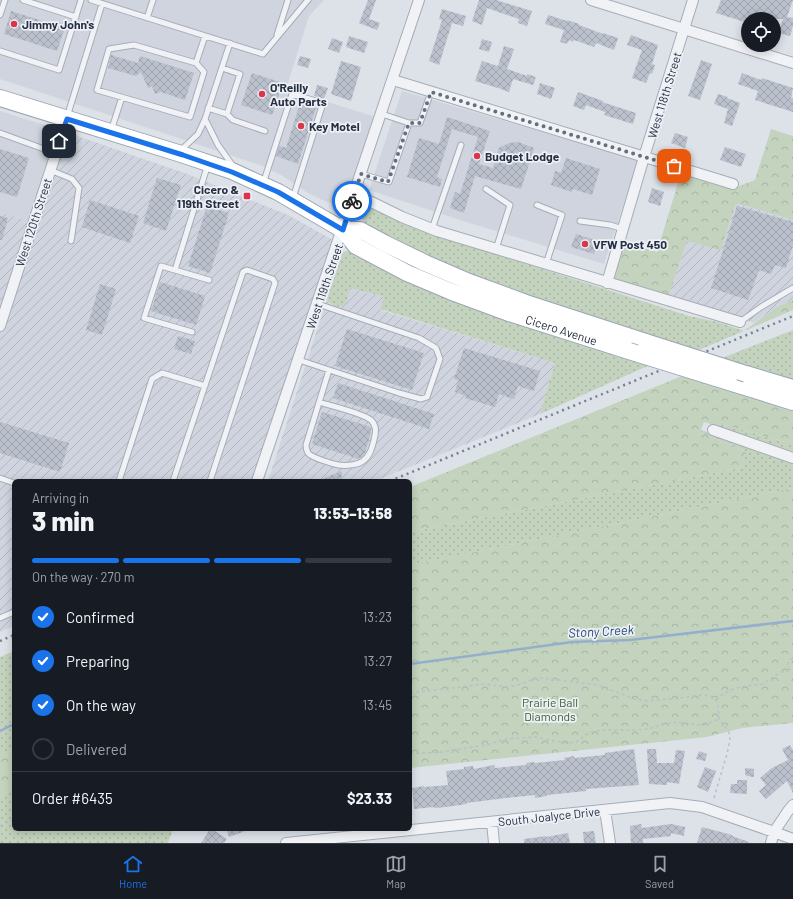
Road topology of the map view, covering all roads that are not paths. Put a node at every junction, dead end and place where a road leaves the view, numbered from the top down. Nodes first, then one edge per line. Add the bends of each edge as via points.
1 (5, 0) edge
2 (23, 0) edge
3 (81, 0) edge
4 (90, 0) edge
5 (153, 0) edge
6 (288, 0) edge
7 (308, 0) edge
8 (420, 0) edge
9 (591, 0) edge
10 (693, 0) edge
11 (102, 4) junction
12 (0, 15) edge
13 (76, 17) junction
14 (147, 18) junction
15 (684, 29) junction
16 (205, 36) junction
17 (276, 37) junction
18 (230, 43) junction
19 (0, 51) edge
20 (196, 63) junction
21 (793, 63) edge
22 (222, 68) junction
23 (393, 80) junction
24 (431, 92) junction
25 (122, 97) junction
26 (0, 98) edge
27 (208, 108) junction
28 (227, 114) junction
29 (382, 114) junction
30 (67, 119) junction
31 (205, 119) junction
32 (409, 123) junction
33 (266, 131) dead end
34 (111, 132) junction
35 (0, 133) edge
36 (461, 145) dead end
37 (56, 152) junction
38 (178, 153) junction
39 (644, 157) junction
40 (208, 164) junction
41 (50, 170) junction
42 (361, 174) junction
43 (240, 175) junction
44 (733, 184) dead end
45 (263, 185) junction
46 (486, 189) dead end
47 (355, 194) junction
48 (292, 200) junction
49 (537, 205) dead end
50 (580, 221) dead end
51 (432, 229) junction
52 (623, 229) junction
53 (343, 230) junction
54 (71, 241) dead end
55 (496, 249) junction
56 (546, 264) junction
57 (175, 270) junction
58 (209, 280) dead end
59 (607, 283) junction
60 (793, 288) edge
61 (318, 304) junction
62 (740, 322) joint
63 (0, 326) edge
64 (192, 332) dead end
65 (299, 360) junction
66 (329, 370) junction
67 (205, 386) junction
68 (793, 388) edge
69 (319, 402) junction
70 (793, 402) edge
71 (713, 430) dead end
72 (793, 458) edge
73 (0, 478) edge
74 (120, 479) edge
75 (174, 479) edge
76 (211, 479) edge
77 (258, 479) edge
78 (12, 482) edge
79 (12, 613) edge
80 (0, 618) edge
81 (793, 805) edge
82 (605, 810) junction
83 (492, 822) junction
84 (774, 832) junction
85 (363, 839) edge
86 (793, 839) edge
87 (286, 843) edge
88 (494, 843) edge
89 (610, 843) edge
90 (771, 843) edge

1 - 12 lane
2 - 13 lane
3 - 13 lane
4 - 11 lane
5 - 14 lane
6 - 17 lane
7 - 17 lane
8 - 23 street, West 119th Street
9 - 15 street
10 - 15 street, West 118th Street
11 - 14 lane
11 - 30 lane
13 - 19 lane via 59,70
14 - 16 lane
15 - 21 street
15 - 39 street, West 118th Street
16 - 18 lane
16 - 20 lane
17 - 18 lane via 263,54
18 - 22 lane
20 - 25 lane via 204,72 190,117
20 - 25 lane via 134,45 109,49 97,90
22 - 27 lane
22 - 28 lane via 240,74
23 - 24 street
23 - 29 street, West 119th Street
24 - 32 lane via 420,123
24 - 39 street
25 - 34 lane
26 - 30 main road, Cicero Avenue
27 - 28 lane
27 - 31 lane
28 - 33 lane via 233,120
29 - 32 lane
29 - 42 street, West 119th Street
30 - 34 main road, Cicero Avenue
30 - 37 street, West 120th Street
31 - 38 lane via 198,134
31 - 43 lane via 218,145
32 - 42 lane via 388,182
34 - 38 main road, Cicero Avenue
35 - 37 lane
36 - 51 lane
37 - 41 street, West 120th Street
38 - 40 main road, Cicero Avenue
39 - 44 street
39 - 52 street, West 118th Street
40 - 43 main road, Cicero Avenue
40 - 57 lane
41 - 54 lane via 72,179 79,188
41 - 63 street, West 120th Street
42 - 47 street, West 119th Street
43 - 45 main road, Cicero Avenue
45 - 48 main road, Cicero Avenue
45 - 48 lane via 292,94 323,103
46 - 55 lane via 510,205
47 - 51 street
47 - 53 street, West 119th Street
48 - 53 main road, Cicero Avenue
49 - 56 lane via 562,215
50 - 52 lane
51 - 55 street
52 - 59 street, West 118th Street
53 - 61 street, West 119th Street
53 - 68 main road, Cicero Avenue, bridge via 360,230 425,263 526,303
53 - 70 main road, Cicero Avenue, bridge via 356,246 433,284 509,313
55 - 56 street
56 - 59 street
57 - 58 lane
57 - 64 lane via 161,266 144,318
59 - 62 street
60 - 62 lane
61 - 65 street, West 119th Street
61 - 66 lane via 419,338 436,348 440,359 427,397 421,399
65 - 66 lane
65 - 77 street, West 119th Street
66 - 69 lane
67 - 74 lane via 162,373 152,379
67 - 75 lane
67 - 76 lane via 243,272 247,270 273,278 275,283
69 - 69 lane via 306,445 308,453 314,458 340,466 362,462 372,446 376,426 361,415
71 - 72 street
73 - 78 lane
79 - 80 lane
81 - 84 street
82 - 83 street, South Joalyce Drive
82 - 84 street, South Joalyce Drive via 670,803 710,810
82 - 89 street
83 - 85 street, South Joalyce Drive
83 - 88 street
84 - 86 street, South Joalyce Drive
84 - 90 street
85 - 87 street, South Joalyce Drive

